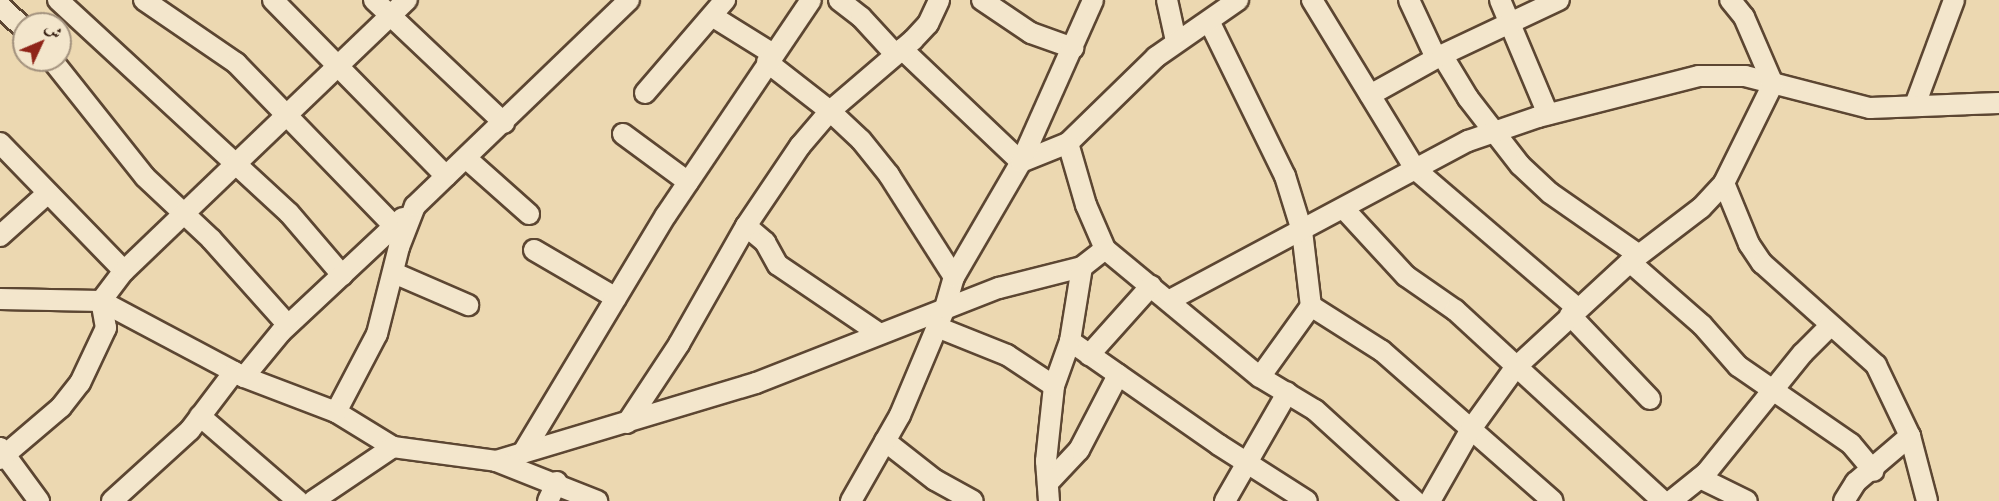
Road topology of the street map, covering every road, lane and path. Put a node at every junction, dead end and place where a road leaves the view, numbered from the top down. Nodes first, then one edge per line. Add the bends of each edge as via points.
1 (58, 0) edge
2 (144, 0) edge
3 (273, 0) edge
4 (374, 0) edge
5 (407, 0) edge
6 (629, 0) edge
7 (725, 0) edge
8 (811, 0) edge
9 (839, 0) edge
10 (939, 0) edge
11 (982, 0) edge
12 (1093, 0) edge
13 (1167, 0) edge
14 (1238, 0) edge
15 (1312, 0) edge
16 (1409, 0) edge
17 (1500, 0) edge
18 (1559, 0) edge
19 (1730, 0) edge
20 (1954, 0) edge
21 (169, 5) edge
22 (0, 6) edge
23 (712, 16) junction
24 (12, 17) edge
25 (389, 17) junction
26 (1209, 21) junction
27 (1513, 24) junction
28 (1176, 41) junction
29 (1073, 48) junction
30 (898, 52) junction
31 (1439, 56) junction
32 (770, 58) junction
33 (338, 66) junction
34 (60, 72) edge
35 (1773, 84) junction
36 (645, 93) dead end
37 (1370, 95) junction
38 (1999, 103) edge
39 (1915, 105) junction
40 (830, 111) junction
41 (1548, 114) junction
42 (286, 116) junction
43 (504, 123) junction
44 (1492, 133) junction
45 (623, 134) dead end
46 (1068, 142) junction
47 (0, 143) edge
48 (467, 159) junction
49 (1021, 162) junction
50 (235, 166) junction
51 (1415, 169) junction
52 (446, 176) junction
53 (688, 182) junction
54 (1724, 183) junction
55 (48, 193) junction
56 (415, 206) junction
57 (1345, 210) junction
58 (529, 214) dead end
59 (184, 216) junction
60 (394, 226) junction
61 (746, 226) junction
62 (1302, 231) junction
63 (0, 236) edge
64 (1105, 249) junction
65 (534, 250) dead end
66 (1635, 259) junction
67 (1082, 267) junction
68 (124, 271) junction
69 (394, 273) junction
70 (342, 275) junction
71 (954, 277) junction
72 (1151, 286) junction
73 (0, 298) edge
74 (616, 298) junction
75 (1170, 300) junction
76 (101, 301) junction
77 (468, 304) dead end
78 (1311, 306) junction
79 (945, 308) junction
80 (1574, 312) junction
81 (288, 325) junction
82 (1830, 326) junction
83 (937, 327) junction
84 (880, 334) junction
85 (1070, 341) junction
86 (1089, 355) junction
87 (1515, 368) junction
88 (239, 375) junction
89 (1118, 375) junction
90 (1260, 377) junction
91 (1054, 386) junction
92 (1775, 391) junction
93 (1287, 393) junction
94 (1650, 399) dead end
95 (336, 412) junction
96 (200, 416) junction
97 (627, 423) junction
98 (1471, 429) junction
99 (1910, 436) junction
100 (885, 441) junction
101 (393, 447) junction
102 (524, 451) junction
103 (2, 454) edge
104 (1246, 460) junction
105 (496, 461) junction
106 (1874, 471) junction
107 (1700, 478) junction
108 (557, 482) junction
109 (1048, 492) edge
110 (39, 501) edge
111 (112, 501) edge
112 (298, 501) edge
113 (313, 501) edge
114 (548, 501) edge
115 (597, 501) edge
116 (851, 501) edge
117 (973, 501) edge
118 (1225, 501) edge
119 (1307, 501) edge
120 (1415, 501) edge
121 (1430, 501) edge
122 (1553, 501) edge
123 (1663, 501) edge
124 (1671, 501) edge
125 (1747, 501) edge
126 (1844, 501) edge
127 (1926, 501) edge

1 - 50 street via 178,106
2 - 21 street
3 - 33 street
4 - 25 street
5 - 25 street
6 - 43 street
7 - 23 street
8 - 32 street
9 - 30 street
10 - 30 street via 928,24
11 - 29 street via 1031,33
12 - 29 street
13 - 28 street
14 - 26 street
15 - 37 street
16 - 31 street
17 - 27 street
18 - 27 street
19 - 35 street via 1744,17
20 - 39 street
21 - 42 street via 223,51
22 - 24 street
23 - 32 street
23 - 36 street
25 - 33 street
25 - 43 street via 439,59
26 - 28 street
26 - 62 street via 1285,176
27 - 31 street
27 - 41 street
28 - 46 street
29 - 49 street
30 - 40 street
30 - 49 street
31 - 37 street
31 - 44 street
32 - 40 street
32 - 53 street
33 - 42 street
33 - 52 street
34 - 59 street via 98,122
35 - 39 street via 1870,108
35 - 41 street via 1745,76 1698,76
35 - 54 street
37 - 51 street
38 - 39 street
40 - 61 street via 800,146
40 - 71 street via 889,175
41 - 44 street
42 - 50 street
42 - 60 street
43 - 48 street
44 - 51 street
44 - 66 street via 1550,193
45 - 53 street
46 - 49 street
46 - 64 street via 1086,205
47 - 55 street
48 - 52 street
48 - 58 street
49 - 71 street
50 - 59 street
50 - 70 street via 289,213
51 - 57 street
51 - 80 street
52 - 56 street
53 - 74 street
54 - 66 street via 1701,208
54 - 82 street via 1749,244 1762,263
55 - 63 street
55 - 68 street
56 - 60 street
56 - 69 street via 401,239
57 - 62 street
57 - 87 street via 1406,276 1455,310
59 - 68 street
59 - 81 street via 211,238
60 - 70 street
61 - 84 street via 765,242 778,265
61 - 97 street via 679,344
62 - 75 street
62 - 78 street
64 - 67 street
64 - 72 street
65 - 74 street
66 - 80 street
66 - 92 street via 1738,366
67 - 79 street via 999,288
67 - 85 street
68 - 76 street
69 - 77 street
69 - 95 street via 377,334
70 - 81 street
71 - 79 street
72 - 75 street
72 - 86 street
73 - 76 street
74 - 102 street
75 - 90 street
76 - 88 street
76 - 103 street via 106,328 80,383 61,407
78 - 90 street
78 - 98 street via 1382,351
79 - 83 street
79 - 84 street
80 - 87 street
80 - 94 street
81 - 88 street
82 - 92 street via 1803,352
82 - 99 street via 1876,365
83 - 91 street via 1007,355
83 - 100 street
84 - 97 street via 756,383
85 - 86 street
85 - 91 street
86 - 89 street
87 - 98 street
87 - 123 street
88 - 95 street
88 - 96 street
89 - 104 street
89 - 109 street via 1079,450
90 - 93 street
91 - 109 street
92 - 106 street via 1851,444
92 - 107 street
93 - 104 street
93 - 120 street via 1354,442
95 - 101 street
96 - 111 street
96 - 112 street
97 - 102 street
98 - 121 street
98 - 122 street
99 - 106 street
99 - 127 street
100 - 116 street
100 - 117 street via 935,480
101 - 105 street
101 - 113 street
102 - 105 street
103 - 110 street
104 - 118 street
104 - 119 street
105 - 108 street
106 - 126 street via 1856,482
107 - 124 street
107 - 125 street
108 - 114 street
108 - 115 street

